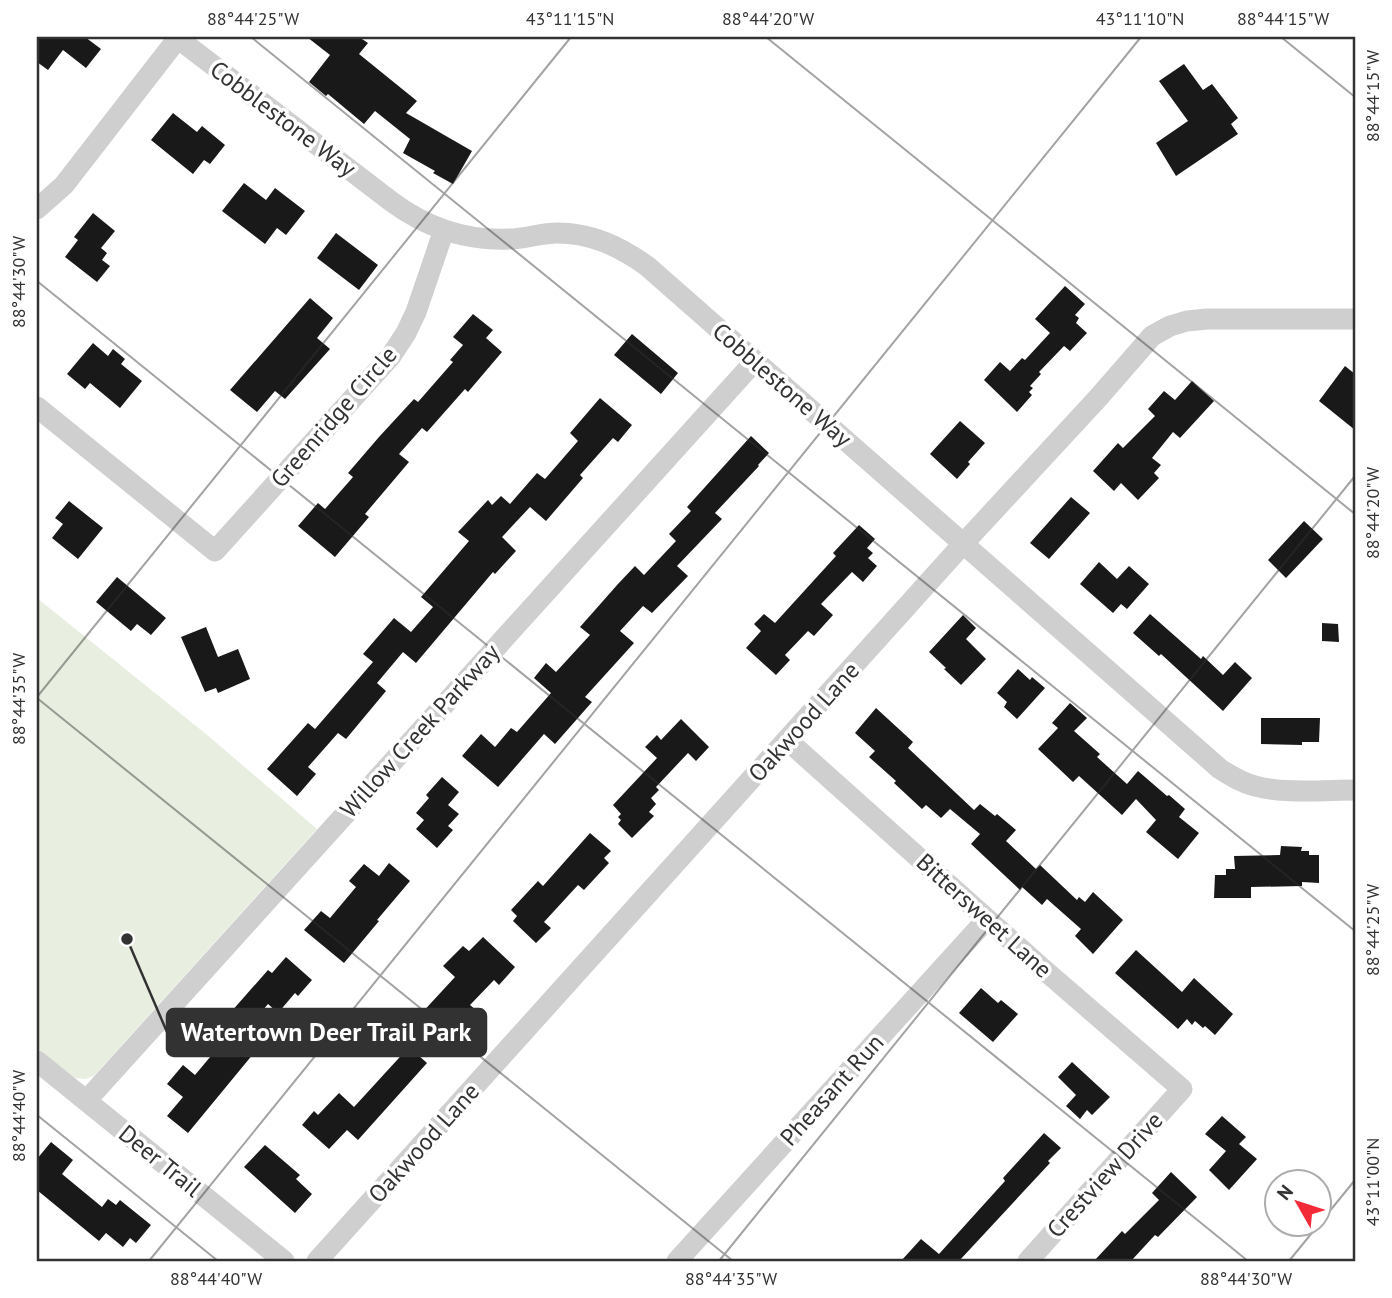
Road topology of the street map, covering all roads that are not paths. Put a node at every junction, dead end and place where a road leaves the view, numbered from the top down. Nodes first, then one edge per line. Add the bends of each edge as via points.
1 (177, 38) edge
2 (37, 209) edge
3 (444, 230) junction
4 (1355, 319) edge
5 (755, 361) junction
6 (37, 407) edge
7 (963, 544) junction
8 (787, 740) junction
9 (1355, 790) edge
10 (986, 919) junction
11 (37, 1061) edge
12 (1182, 1089) joint
13 (86, 1101) junction
14 (284, 1261) edge
15 (317, 1261) edge
16 (677, 1261) edge
17 (1028, 1261) edge

1 - 2 street via 64,185
1 - 3 street, Cobblestone Way via 400,208
3 - 5 street, Cobblestone Way via 476,238 555,233 606,241 646,266
3 - 6 street, Greenridge Circle via 416,312 391,356 215,551
4 - 7 street, Oakwood Lane via 1207,319 1170,326 1152,336
5 - 7 street, Cobblestone Way
5 - 13 street, Willow Creek Parkway
7 - 8 street, Oakwood Lane
7 - 9 street, Cobblestone Way via 1220,769 1238,780 1274,790
8 - 10 street, Bittersweet Lane
8 - 15 street, Oakwood Lane
10 - 12 street, Bittersweet Lane
10 - 16 street, Pheasant Run
11 - 13 street, Deer Trail
12 - 17 street, Crestview Drive
13 - 14 street, Deer Trail

